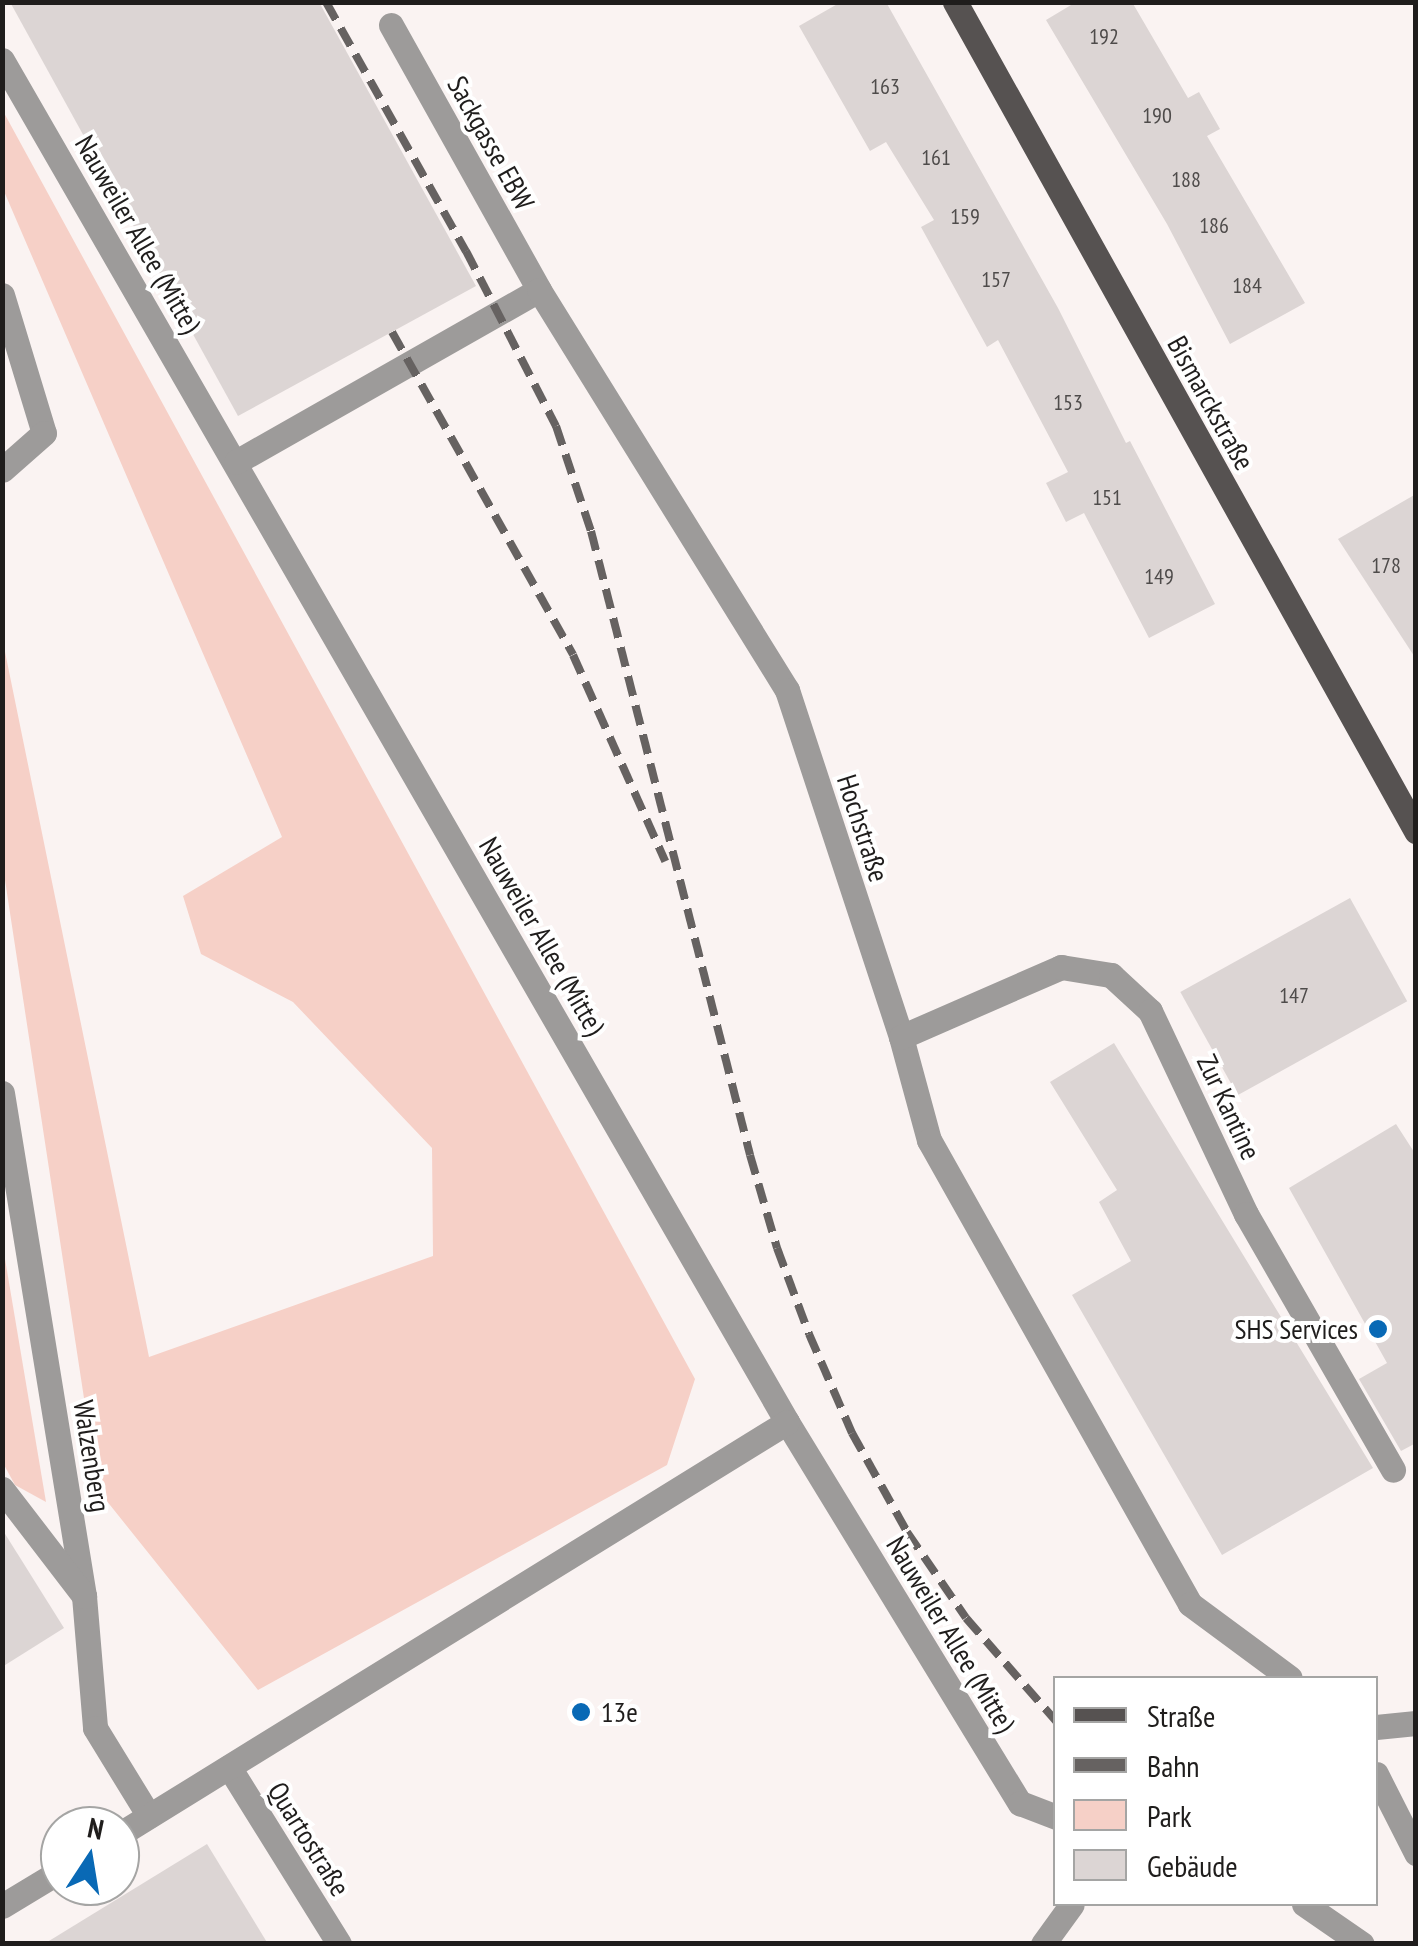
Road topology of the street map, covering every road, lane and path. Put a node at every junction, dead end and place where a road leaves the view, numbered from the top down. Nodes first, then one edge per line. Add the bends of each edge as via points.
1 (955, 2) edge
2 (391, 25) dead end
3 (2, 60) edge
4 (539, 290) junction
5 (2, 295) edge
6 (236, 462) junction
7 (2, 470) edge
8 (1416, 831) edge
9 (901, 1037) junction
10 (2, 1093) edge
11 (786, 1422) junction
12 (1393, 1470) dead end
13 (2, 1488) edge
14 (84, 1596) junction
15 (1287, 1676) edge
16 (1416, 1723) edge
17 (1378, 1727) edge
18 (228, 1767) junction
19 (1378, 1778) edge
20 (148, 1816) junction
21 (1053, 1816) edge
22 (140, 1821) edge
23 (1416, 1853) edge
24 (40, 1883) edge
25 (2, 1906) edge
26 (1071, 1906) edge
27 (1307, 1906) edge
28 (340, 1944) edge
29 (1043, 1944) edge
30 (1362, 1944) edge

1 - 8 main road, Bismarckstraße
2 - 4 lane, Sackgasse EBW
3 - 6 lane, Nauweiler Allee (Mitte)
4 - 6 lane
4 - 9 lane, Hochstraße via 786,690
5 - 7 lane via 44,433
6 - 11 lane, Nauweiler Allee (Mitte)
9 - 12 lane, Zur Kantine via 1061,967 1111,975 1150,1011 1246,1214
9 - 15 lane, Hochstraße via 929,1140 1190,1604
10 - 14 lane, Walzenberg
11 - 18 lane
11 - 21 lane, Nauweiler Allee (Mitte) via 1020,1803
13 - 14 lane
14 - 20 lane, Walzenberg via 95,1728
16 - 17 lane
18 - 20 lane
18 - 28 lane, Quartostraße
19 - 23 lane
20 - 22 lane
24 - 25 lane
26 - 29 lane
27 - 30 lane

